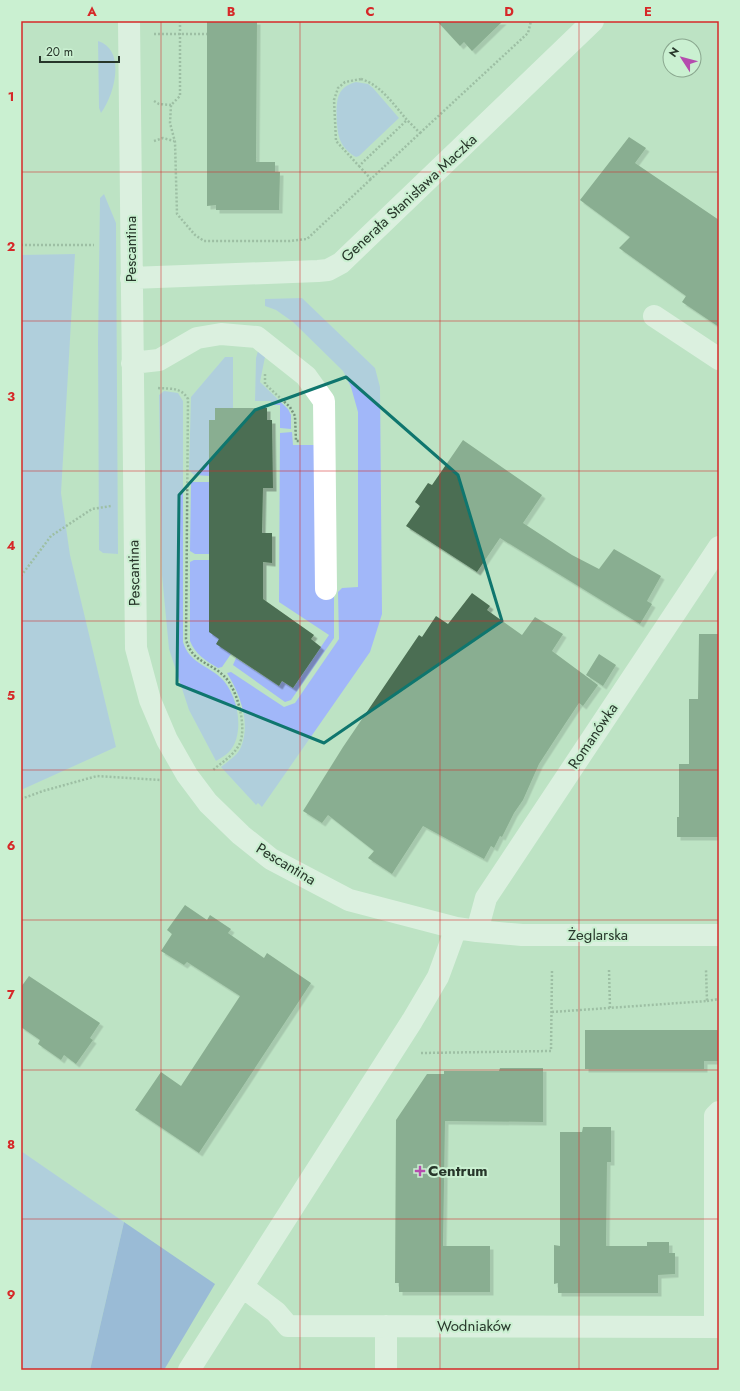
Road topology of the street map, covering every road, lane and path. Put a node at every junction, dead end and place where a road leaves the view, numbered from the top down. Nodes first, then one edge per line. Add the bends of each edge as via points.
1 (129, 21) edge
2 (180, 21) edge
3 (531, 21) edge
4 (593, 21) edge
5 (180, 33) junction
6 (149, 34) dead end
7 (207, 34) dead end
8 (151, 98) dead end
9 (171, 105) junction
10 (407, 120) junction
11 (420, 133) junction
12 (152, 142) dead end
13 (175, 142) junction
14 (359, 166) junction
15 (372, 179) junction
16 (21, 244) edge
17 (94, 245) dead end
18 (131, 278) junction
19 (654, 316) dead end
20 (273, 349) junction
21 (719, 359) edge
22 (132, 363) junction
23 (152, 387) dead end
24 (324, 443) junction
25 (135, 502) junction
26 (719, 547) edge
27 (21, 576) edge
28 (326, 589) dead end
29 (212, 770) dead end
30 (169, 780) dead end
31 (21, 799) edge
32 (466, 929) junction
33 (719, 935) edge
34 (552, 970) dead end
35 (609, 970) dead end
36 (706, 970) dead end
37 (719, 999) edge
38 (707, 1001) junction
39 (610, 1008) junction
40 (552, 1012) junction
41 (416, 1053) dead end
42 (719, 1112) edge
43 (243, 1287) junction
44 (386, 1326) junction
45 (717, 1327) edge
46 (189, 1370) edge
47 (386, 1370) edge

1 - 18 street, Pescantina
2 - 5 path
3 - 11 path via 528,33
4 - 18 street, Generała Stanisława Maczka via 342,263 328,270 318,271
5 - 6 path
5 - 7 path
5 - 9 path via 180,96
8 - 9 path via 159,104
9 - 13 path via 170,123
10 - 11 path
10 - 14 path
10 - 14 path via 370,81 361,79 345,82 338,88 334,100 336,142
11 - 15 path
12 - 13 path via 163,138
13 - 15 path via 177,214 195,235 204,241 307,239
14 - 15 path
16 - 17 path
18 - 22 street, Pescantina
19 - 21 street
20 - 22 street via 257,337 220,334 197,338 159,360
20 - 24 street via 306,376 324,401
20 - 24 path via 264,382 290,407 295,416 296,441
22 - 25 street, Pescantina
23 - 29 path via 177,389 188,399 188,648 195,657 224,676 232,685 237,698 242,730 240,744
24 - 28 street
25 - 27 path via 92,509 51,536
25 - 32 street, Pescantina via 133,524 136,648 150,700 167,740 187,775 208,803 241,836 271,859 349,900
26 - 32 street, Romanówka
30 - 31 path via 97,776
32 - 33 street, Żeglarska via 522,935
32 - 43 street, Romanówka via 416,1015
34 - 40 path
35 - 39 path
36 - 38 path
37 - 38 path
38 - 39 path
39 - 40 path
40 - 41 path via 551,1051
42 - 45 street via 715,1116
43 - 44 street, Wodniaków via 276,1312 288,1326
43 - 46 street, Romanówka
44 - 45 street, Wodniaków
44 - 47 street

